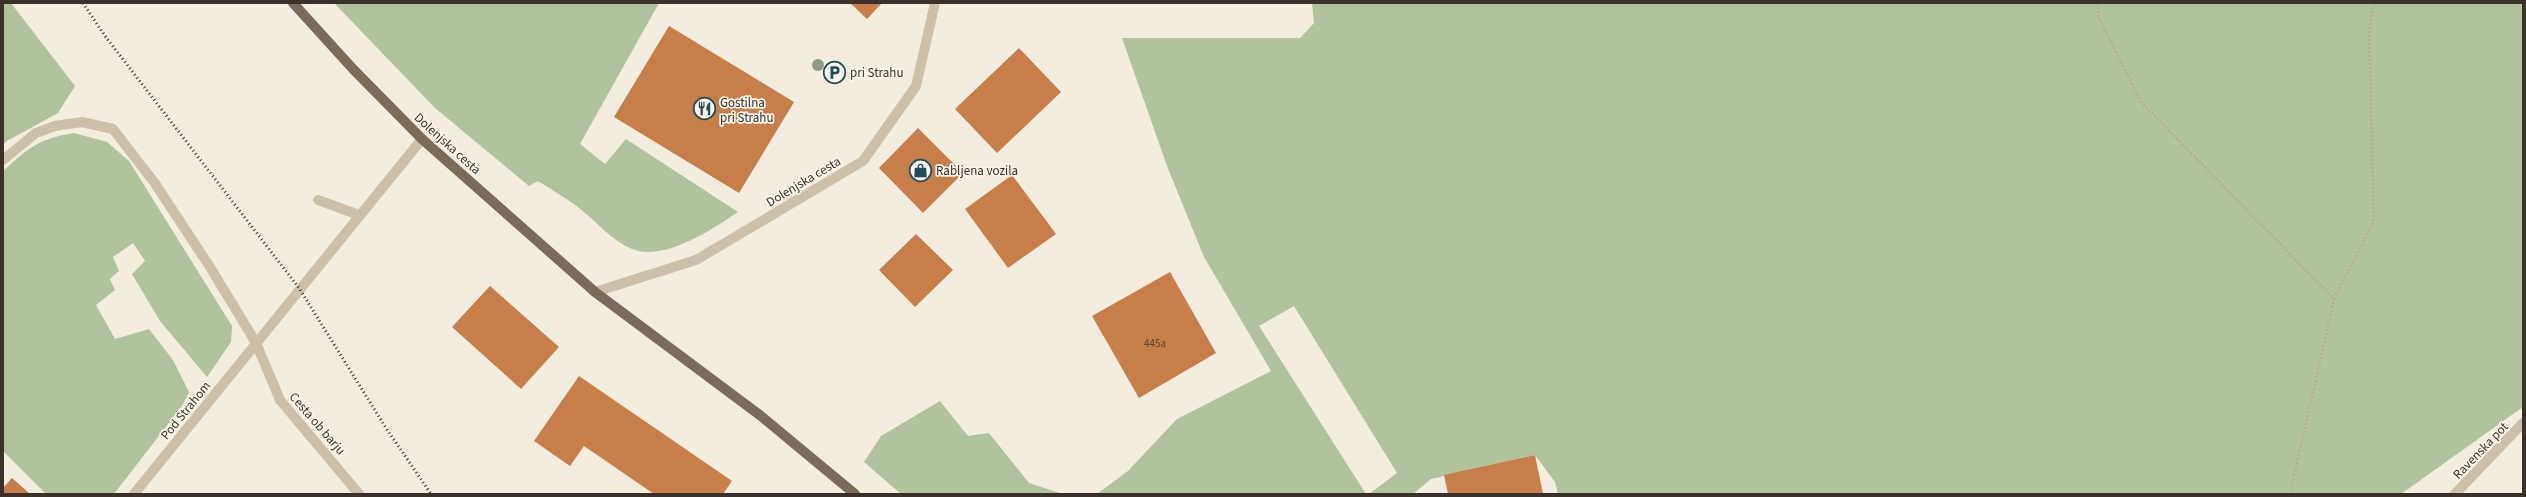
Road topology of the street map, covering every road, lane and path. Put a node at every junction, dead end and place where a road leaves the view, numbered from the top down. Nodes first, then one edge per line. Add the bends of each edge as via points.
1 (293, 3) edge
2 (935, 3) edge
3 (2098, 3) edge
4 (2374, 3) edge
5 (422, 139) junction
6 (3, 160) edge
7 (318, 200) dead end
8 (359, 215) junction
9 (595, 292) junction
10 (2334, 299) junction
11 (256, 343) junction
12 (2523, 423) edge
13 (134, 494) edge
14 (359, 494) edge
15 (855, 494) edge
16 (2290, 494) edge
17 (2455, 494) edge

1 - 5 main road, Dolenjska cesta
2 - 9 street, Dolenjska cesta via 916,86 864,160 696,260
3 - 10 path via 2098,16 2142,103
4 - 10 path via 2369,33 2374,221
5 - 8 street, Pod Strahom
5 - 9 main road, Dolenjska cesta
6 - 11 street, Cesta ob barju via 36,133 55,126 82,122 113,129 154,182
7 - 8 street
8 - 11 street, Pod Strahom
9 - 15 main road, Dolenjska cesta via 761,416
10 - 16 path
11 - 13 street, Pod Strahom
11 - 14 street, Cesta ob barju via 280,400
12 - 17 street, Ravenska pot

